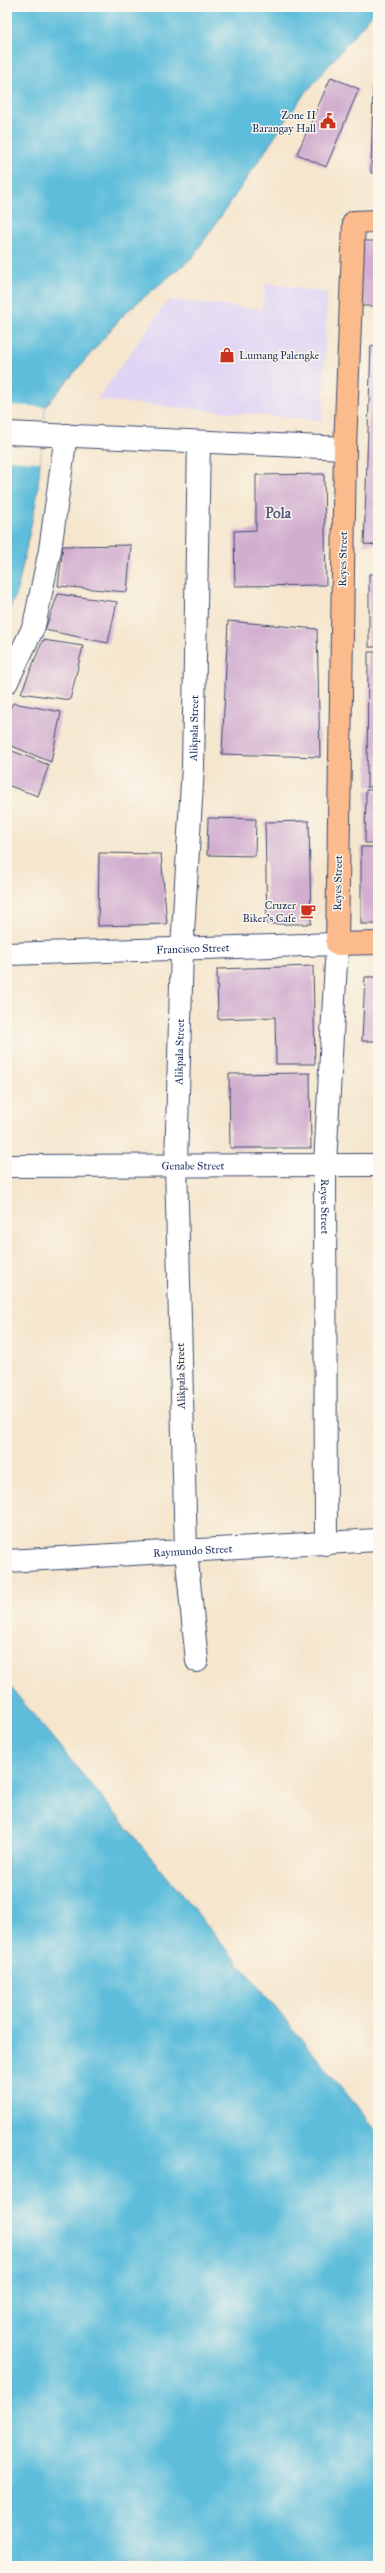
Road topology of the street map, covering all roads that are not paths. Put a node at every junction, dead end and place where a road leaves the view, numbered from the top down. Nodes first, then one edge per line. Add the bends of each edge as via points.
1 (378, 220) edge
2 (7, 432) edge
3 (56, 435) junction
4 (199, 443) junction
5 (345, 448) junction
6 (7, 682) edge
7 (378, 943) edge
8 (337, 944) junction
9 (182, 949) junction
10 (7, 954) edge
11 (325, 1164) junction
12 (176, 1165) junction
13 (378, 1165) edge
14 (7, 1166) edge
15 (378, 1540) edge
16 (326, 1544) junction
17 (186, 1552) junction
18 (7, 1561) edge
19 (198, 1661) dead end

1 - 5 main road, Reyes Street via 354,222
2 - 3 street
3 - 4 street
3 - 6 street via 50,550 34,626
4 - 5 street
4 - 9 street, Alikpala Street via 193,767
5 - 8 main road, Reyes Street
7 - 8 main road, Francisco Street
8 - 9 street, Francisco Street
8 - 11 street, Reyes Street
9 - 10 street, Francisco Street
9 - 12 street, Alikpala Street
11 - 12 street, Genabe Street
11 - 13 street, Genabe Street
11 - 16 street, Reyes Street
12 - 14 street, Genabe Street
12 - 17 street, Alikpala Street
15 - 16 street, Raymundo Street
16 - 17 street, Raymundo Street
17 - 18 street, Raymundo Street
17 - 19 street, Alikpala Street

